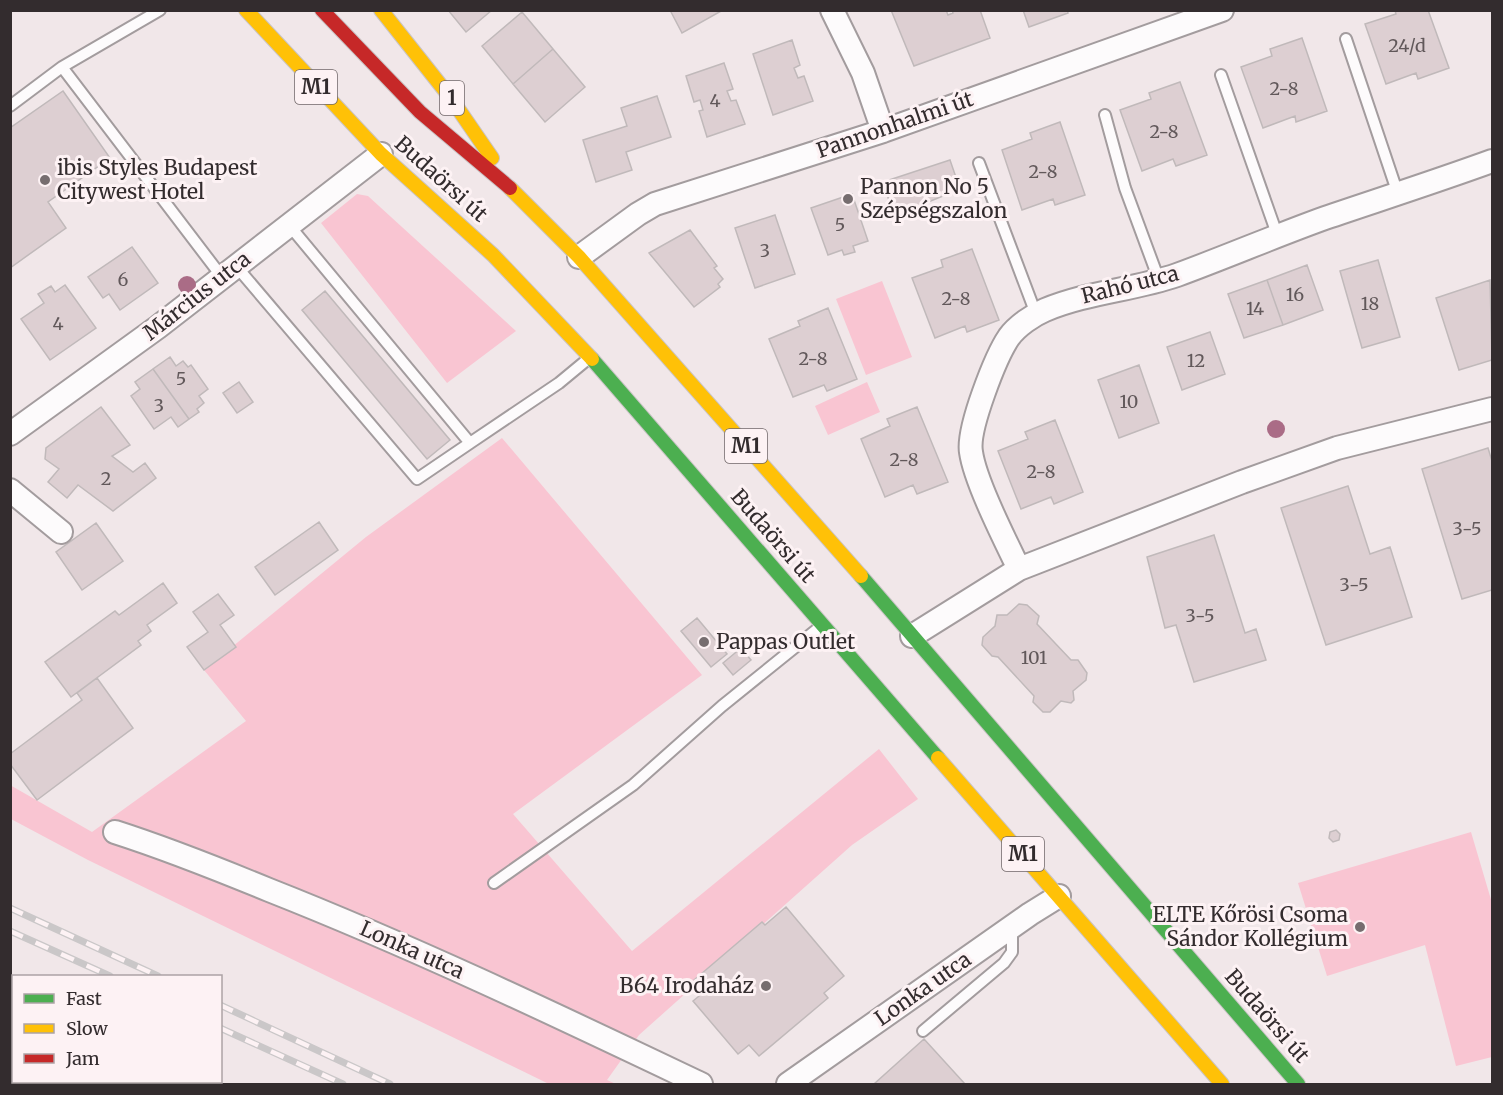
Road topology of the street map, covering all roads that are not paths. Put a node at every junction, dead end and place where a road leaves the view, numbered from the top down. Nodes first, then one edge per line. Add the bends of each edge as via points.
1 (160, 10) edge
2 (246, 10) edge
3 (322, 10) edge
4 (381, 10) edge
5 (832, 10) edge
6 (1222, 10) edge
7 (1346, 39) dead end
8 (62, 67) junction
9 (1221, 75) dead end
10 (10, 106) edge
11 (1105, 115) dead end
12 (883, 131) junction
13 (381, 154) junction
14 (1492, 161) edge
15 (980, 163) dead end
16 (515, 192) junction
17 (1398, 194) junction
18 (289, 225) junction
19 (1278, 237) junction
20 (579, 257) junction
21 (229, 272) junction
22 (1159, 280) junction
23 (1036, 314) junction
24 (590, 357) junction
25 (1492, 410) edge
26 (10, 434) edge
27 (470, 443) junction
28 (10, 490) edge
29 (61, 532) dead end
30 (1019, 569) junction
31 (822, 625) junction
32 (912, 636) junction
33 (116, 832) dead end
34 (494, 883) dead end
35 (1059, 896) junction
36 (1012, 927) junction
37 (922, 1031) dead end
38 (700, 1084) edge
39 (788, 1084) edge
40 (1222, 1084) edge
41 (1298, 1084) edge

1 - 8 lane
2 - 13 main road, Budaörsi út / M1
3 - 16 main road, Budaörsi út / M1 via 420,112
4 - 16 main road, Budaörsi út / 1 via 450,97
5 - 12 street via 863,73
6 - 12 street, Pannonhalmi út
7 - 17 lane
8 - 10 lane
8 - 21 lane
9 - 19 lane
11 - 22 lane via 1125,188
12 - 20 street, Pannonhalmi út via 655,204
13 - 18 street, Március utca
13 - 24 main road, Budaörsi út / M1 via 493,255
14 - 17 street, Rahó utca
15 - 23 lane
16 - 20 main road, Budaörsi út / M1
17 - 19 street, Rahó utca
18 - 21 street, Március utca
18 - 27 lane
19 - 22 street, Rahó utca
20 - 32 main road, Budaörsi út / M1
21 - 26 street, Március utca
21 - 27 lane via 417,479
22 - 23 street, Rahó utca via 1088,295
23 - 30 street, Rahó utca via 1010,335 1003,348 978,410 970,443 980,480
24 - 27 lane via 559,383
24 - 31 main road, Budaörsi út / M1
25 - 30 street via 1337,448
28 - 29 street
30 - 32 street
31 - 34 lane via 633,785
31 - 35 main road, Budaörsi út / M1
32 - 41 main road, Budaörsi út / M1
33 - 38 street, Lonka utca via 171,849 354,924
35 - 36 street, Lonka utca
35 - 40 main road, Budaörsi út / M1
36 - 37 lane via 1012,952 1004,963
36 - 39 street, Lonka utca

